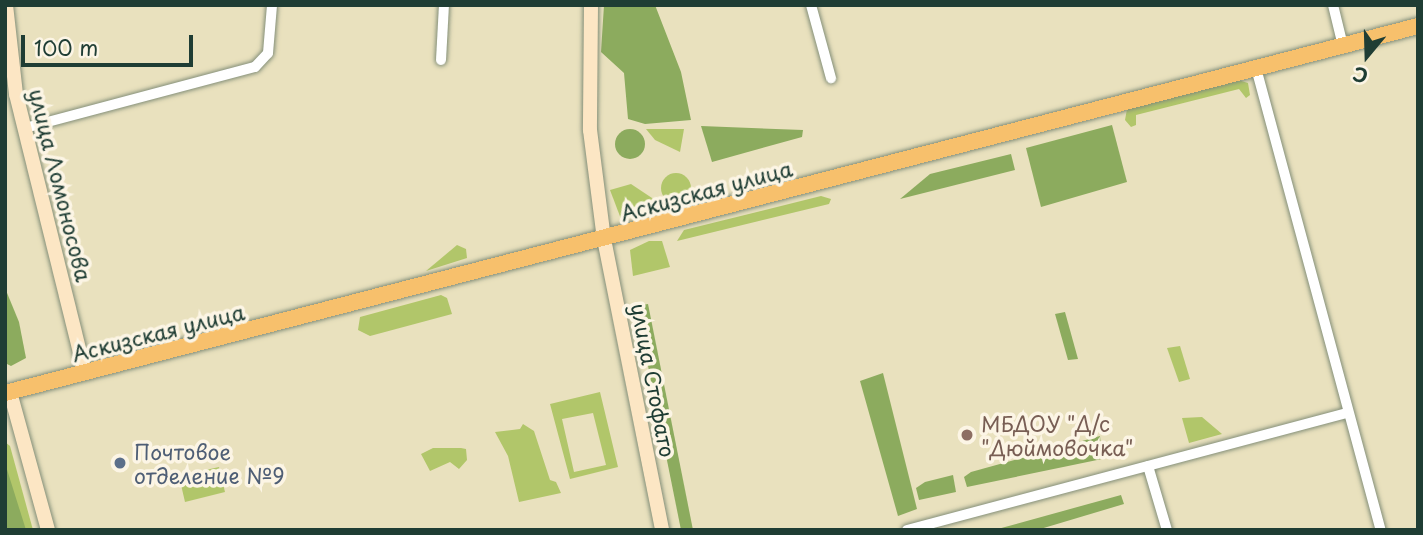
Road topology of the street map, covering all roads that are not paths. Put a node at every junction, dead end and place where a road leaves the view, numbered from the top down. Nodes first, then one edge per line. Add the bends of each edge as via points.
1 (6, 5) edge
2 (272, 5) edge
3 (444, 5) edge
4 (591, 5) edge
5 (811, 5) edge
6 (1333, 5) edge
7 (1418, 26) edge
8 (1343, 46) junction
9 (441, 60) dead end
10 (1256, 68) junction
11 (831, 78) dead end
12 (25, 128) junction
13 (604, 239) junction
14 (85, 372) junction
15 (8, 393) edge
16 (1348, 413) junction
17 (1149, 466) junction
18 (48, 530) edge
19 (662, 530) edge
20 (907, 530) edge
21 (1167, 530) edge
22 (1381, 530) edge

1 - 12 street, улица Ломоносова via 8,42
2 - 12 street via 264,62
3 - 9 street
4 - 13 street, улица Стофато via 590,130
5 - 11 street
6 - 8 street
7 - 8 main road, Аскизская улица
8 - 10 main road, Аскизская улица
10 - 13 main road, Аскизская улица
10 - 16 street
12 - 14 street, улица Ломоносова
13 - 14 main road, Аскизская улица
13 - 19 street, улица Стофато
14 - 15 main road, Аскизская улица
15 - 18 street
16 - 17 street
16 - 22 street
17 - 20 street
17 - 21 street

